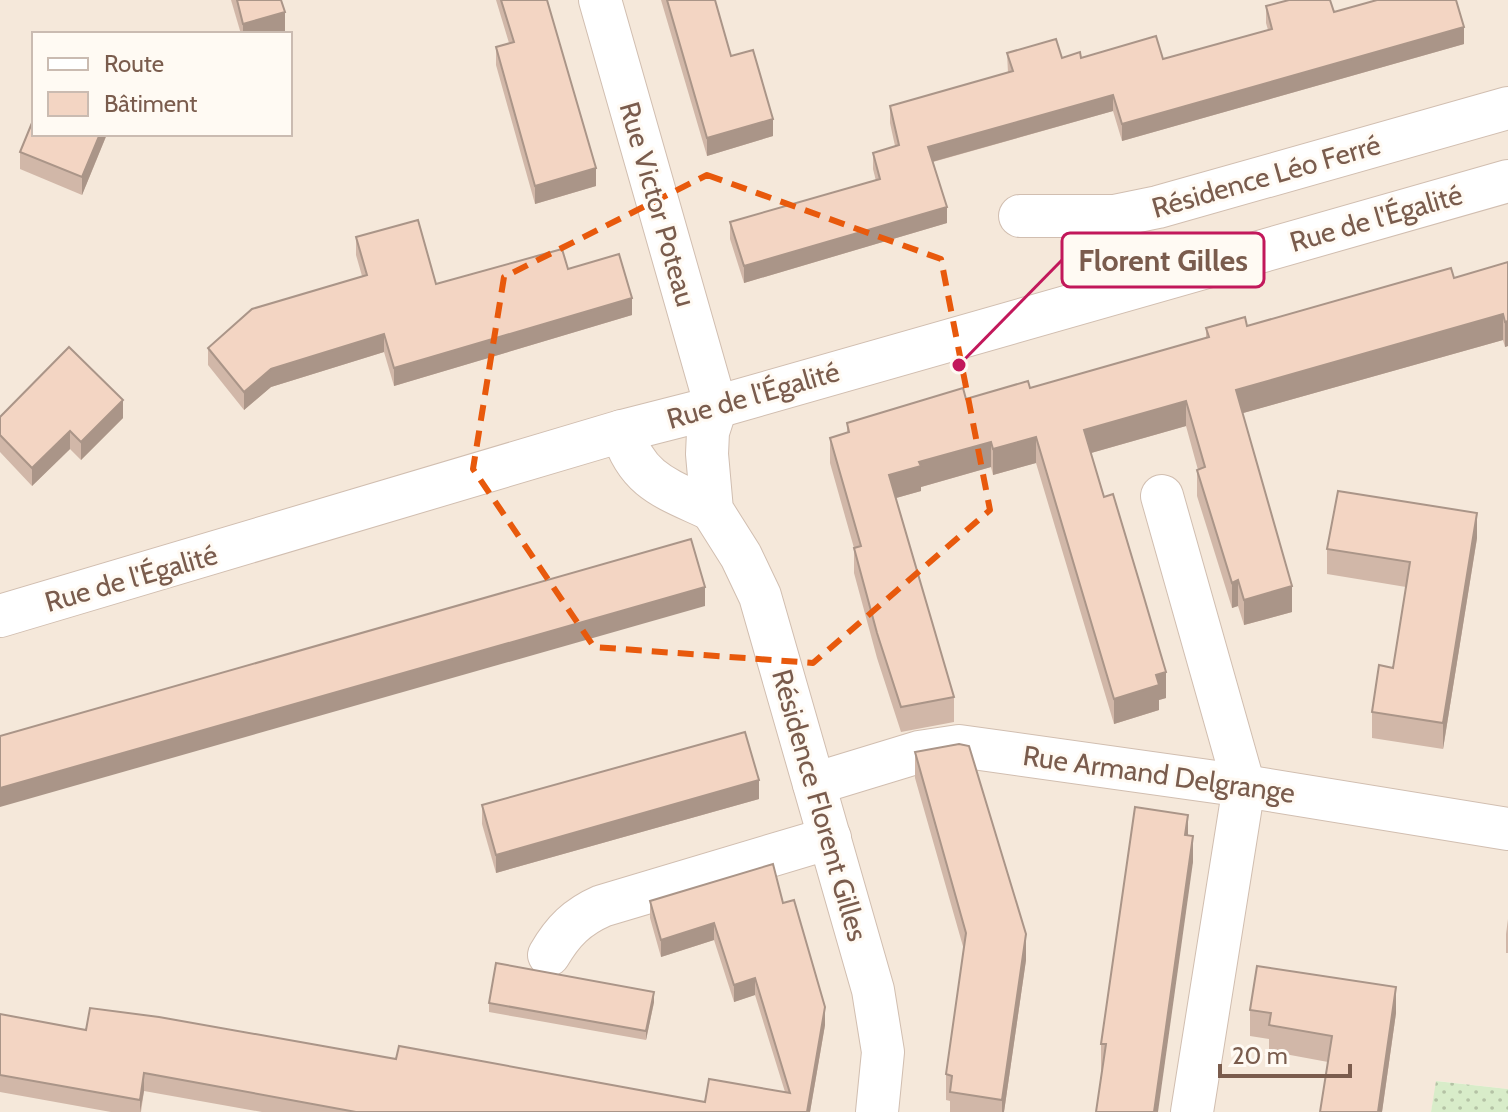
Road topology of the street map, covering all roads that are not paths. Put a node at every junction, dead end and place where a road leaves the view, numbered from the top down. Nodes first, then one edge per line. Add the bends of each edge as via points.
1 (600, 0) edge
2 (1508, 108) edge
3 (1508, 181) edge
4 (1020, 216) dead end
5 (716, 407) junction
6 (622, 431) junction
7 (1162, 496) dead end
8 (712, 510) junction
9 (0, 616) edge
10 (814, 784) junction
11 (1244, 786) junction
12 (1508, 829) edge
13 (830, 838) junction
14 (549, 955) dead end
15 (877, 1112) edge
16 (1192, 1112) edge

1 - 5 street, Rue Victor Poteau
2 - 4 street, Résidence Léo Ferré via 1158,207 1114,216
3 - 5 street, Rue de l'Égalité
5 - 6 street, Rue de l'Égalité
5 - 8 street, Résidence Florent Gilles via 707,454
6 - 8 street via 636,465 648,478
6 - 9 street, Rue de l'Égalité
7 - 11 street
8 - 10 street, Résidence Florent Gilles via 760,596
10 - 11 street, Rue Armand Delgrange via 919,752 959,746
10 - 13 street, Résidence Florent Gilles
11 - 12 street, Rue Armand Delgrange
11 - 16 street
13 - 14 street via 602,906 570,924
13 - 15 street, Résidence Florent Gilles via 880,1020 883,1052

